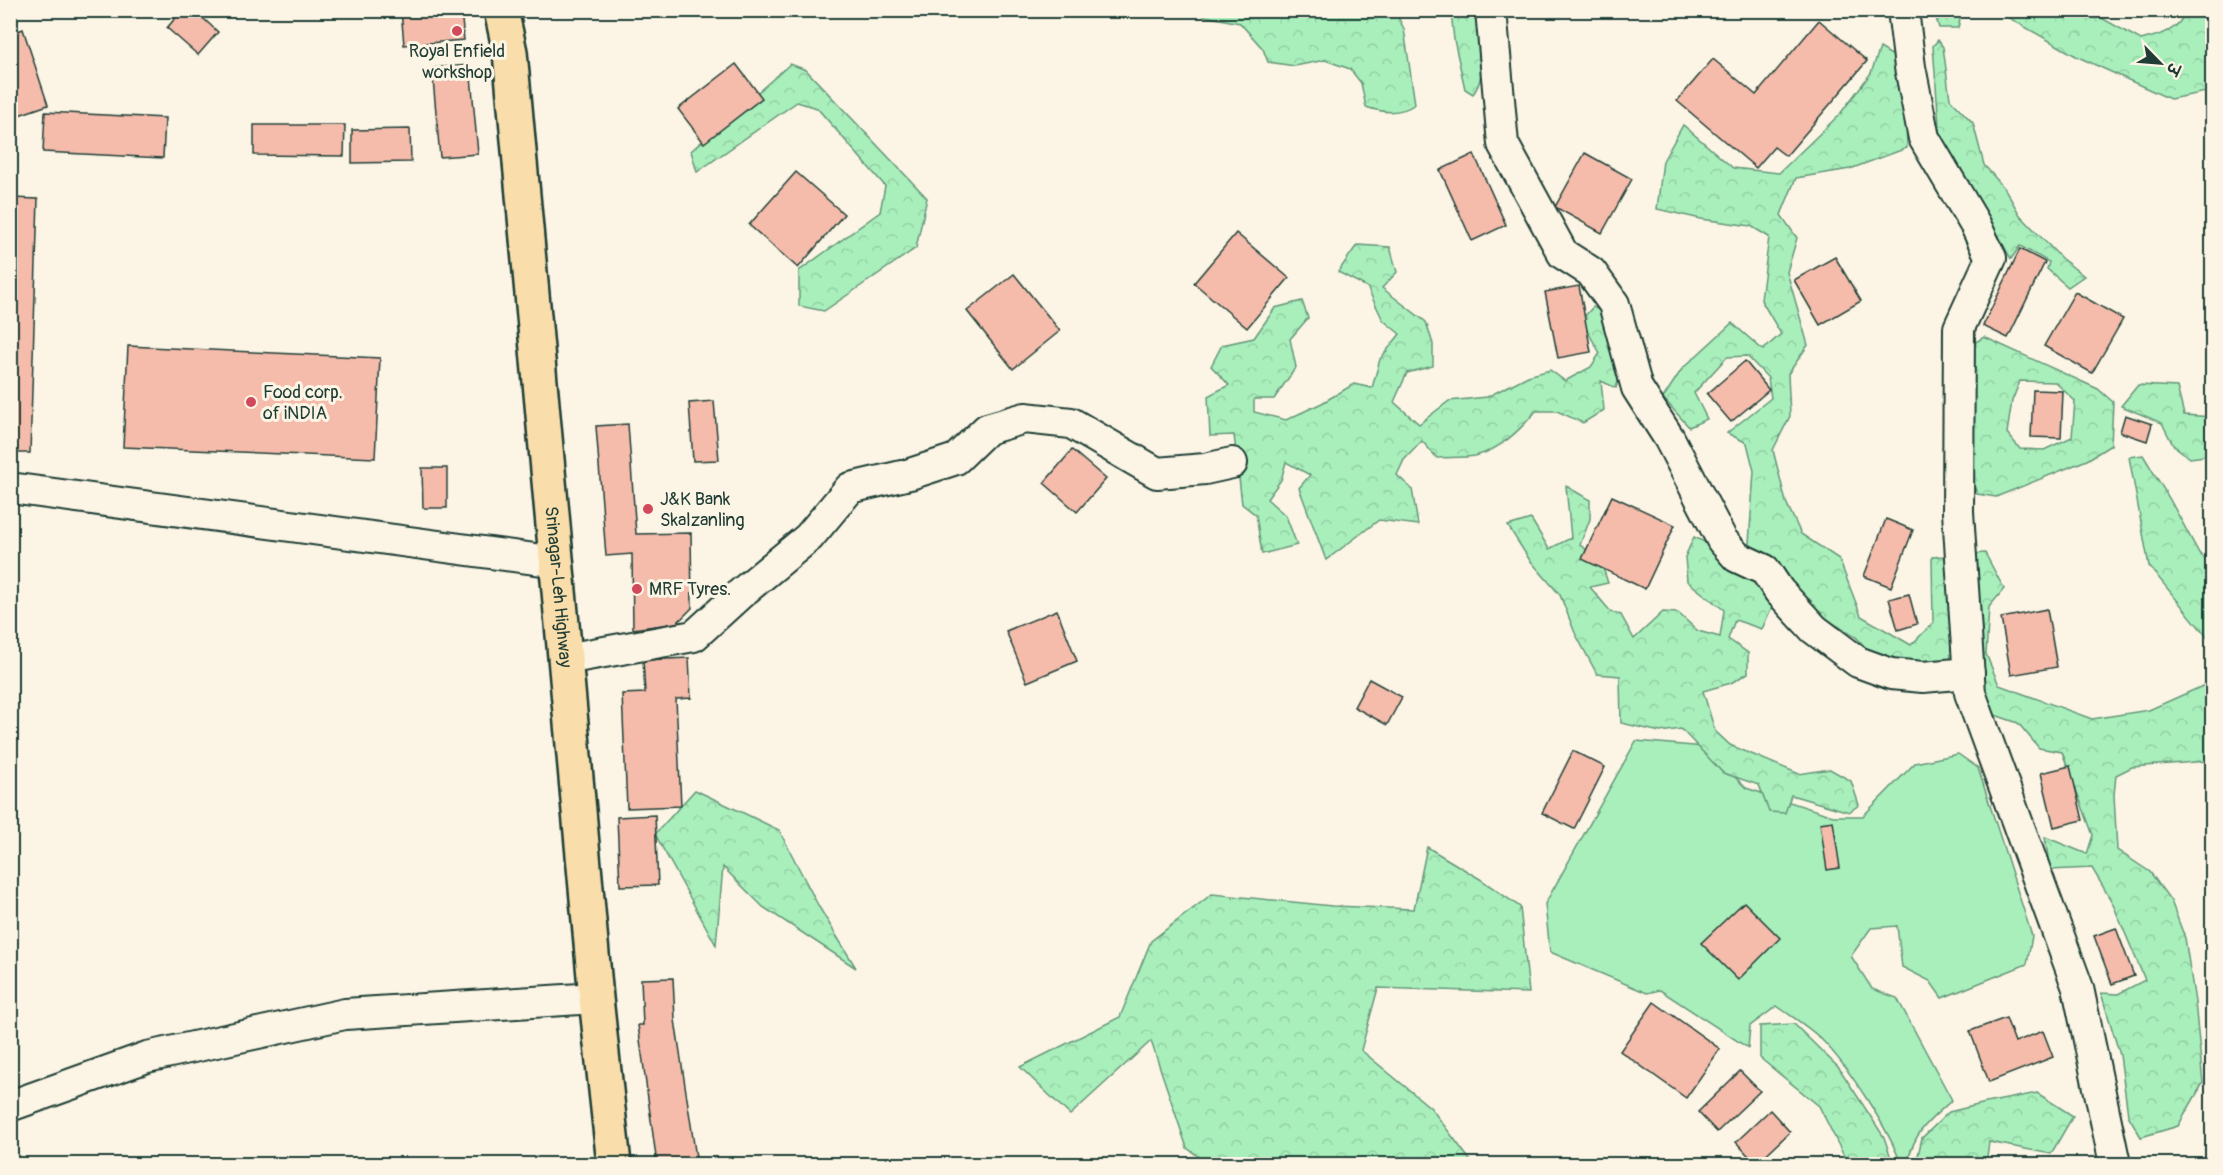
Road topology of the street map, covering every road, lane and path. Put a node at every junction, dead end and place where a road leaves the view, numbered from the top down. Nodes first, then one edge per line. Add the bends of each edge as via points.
1 (501, 10) edge
2 (1491, 10) edge
3 (1903, 10) edge
4 (1232, 463) dead end
5 (10, 488) edge
6 (556, 562) junction
7 (566, 659) junction
8 (1969, 674) junction
9 (597, 998) junction
10 (10, 1106) edge
11 (614, 1164) edge
12 (2115, 1164) edge

1 - 6 highway, Srinagar-Leh Highway via 510,52
2 - 8 street via 1503,144 1563,254 1591,272 1614,304 1637,388 1694,483 1722,540 1737,557 1765,570 1814,629 1858,663 1891,674
3 - 8 street via 1924,138 1991,258 1959,328 1958,512
4 - 7 street via 1157,473 1071,423 1025,418 987,429 956,459 850,488 809,537 694,636
5 - 6 street
6 - 7 highway, Srinagar-Leh Highway
7 - 9 highway, Srinagar-Leh Highway
8 - 12 street via 1970,693 2079,988
9 - 10 street via 345,1014 147,1057
9 - 11 highway, Srinagar-Leh Highway

